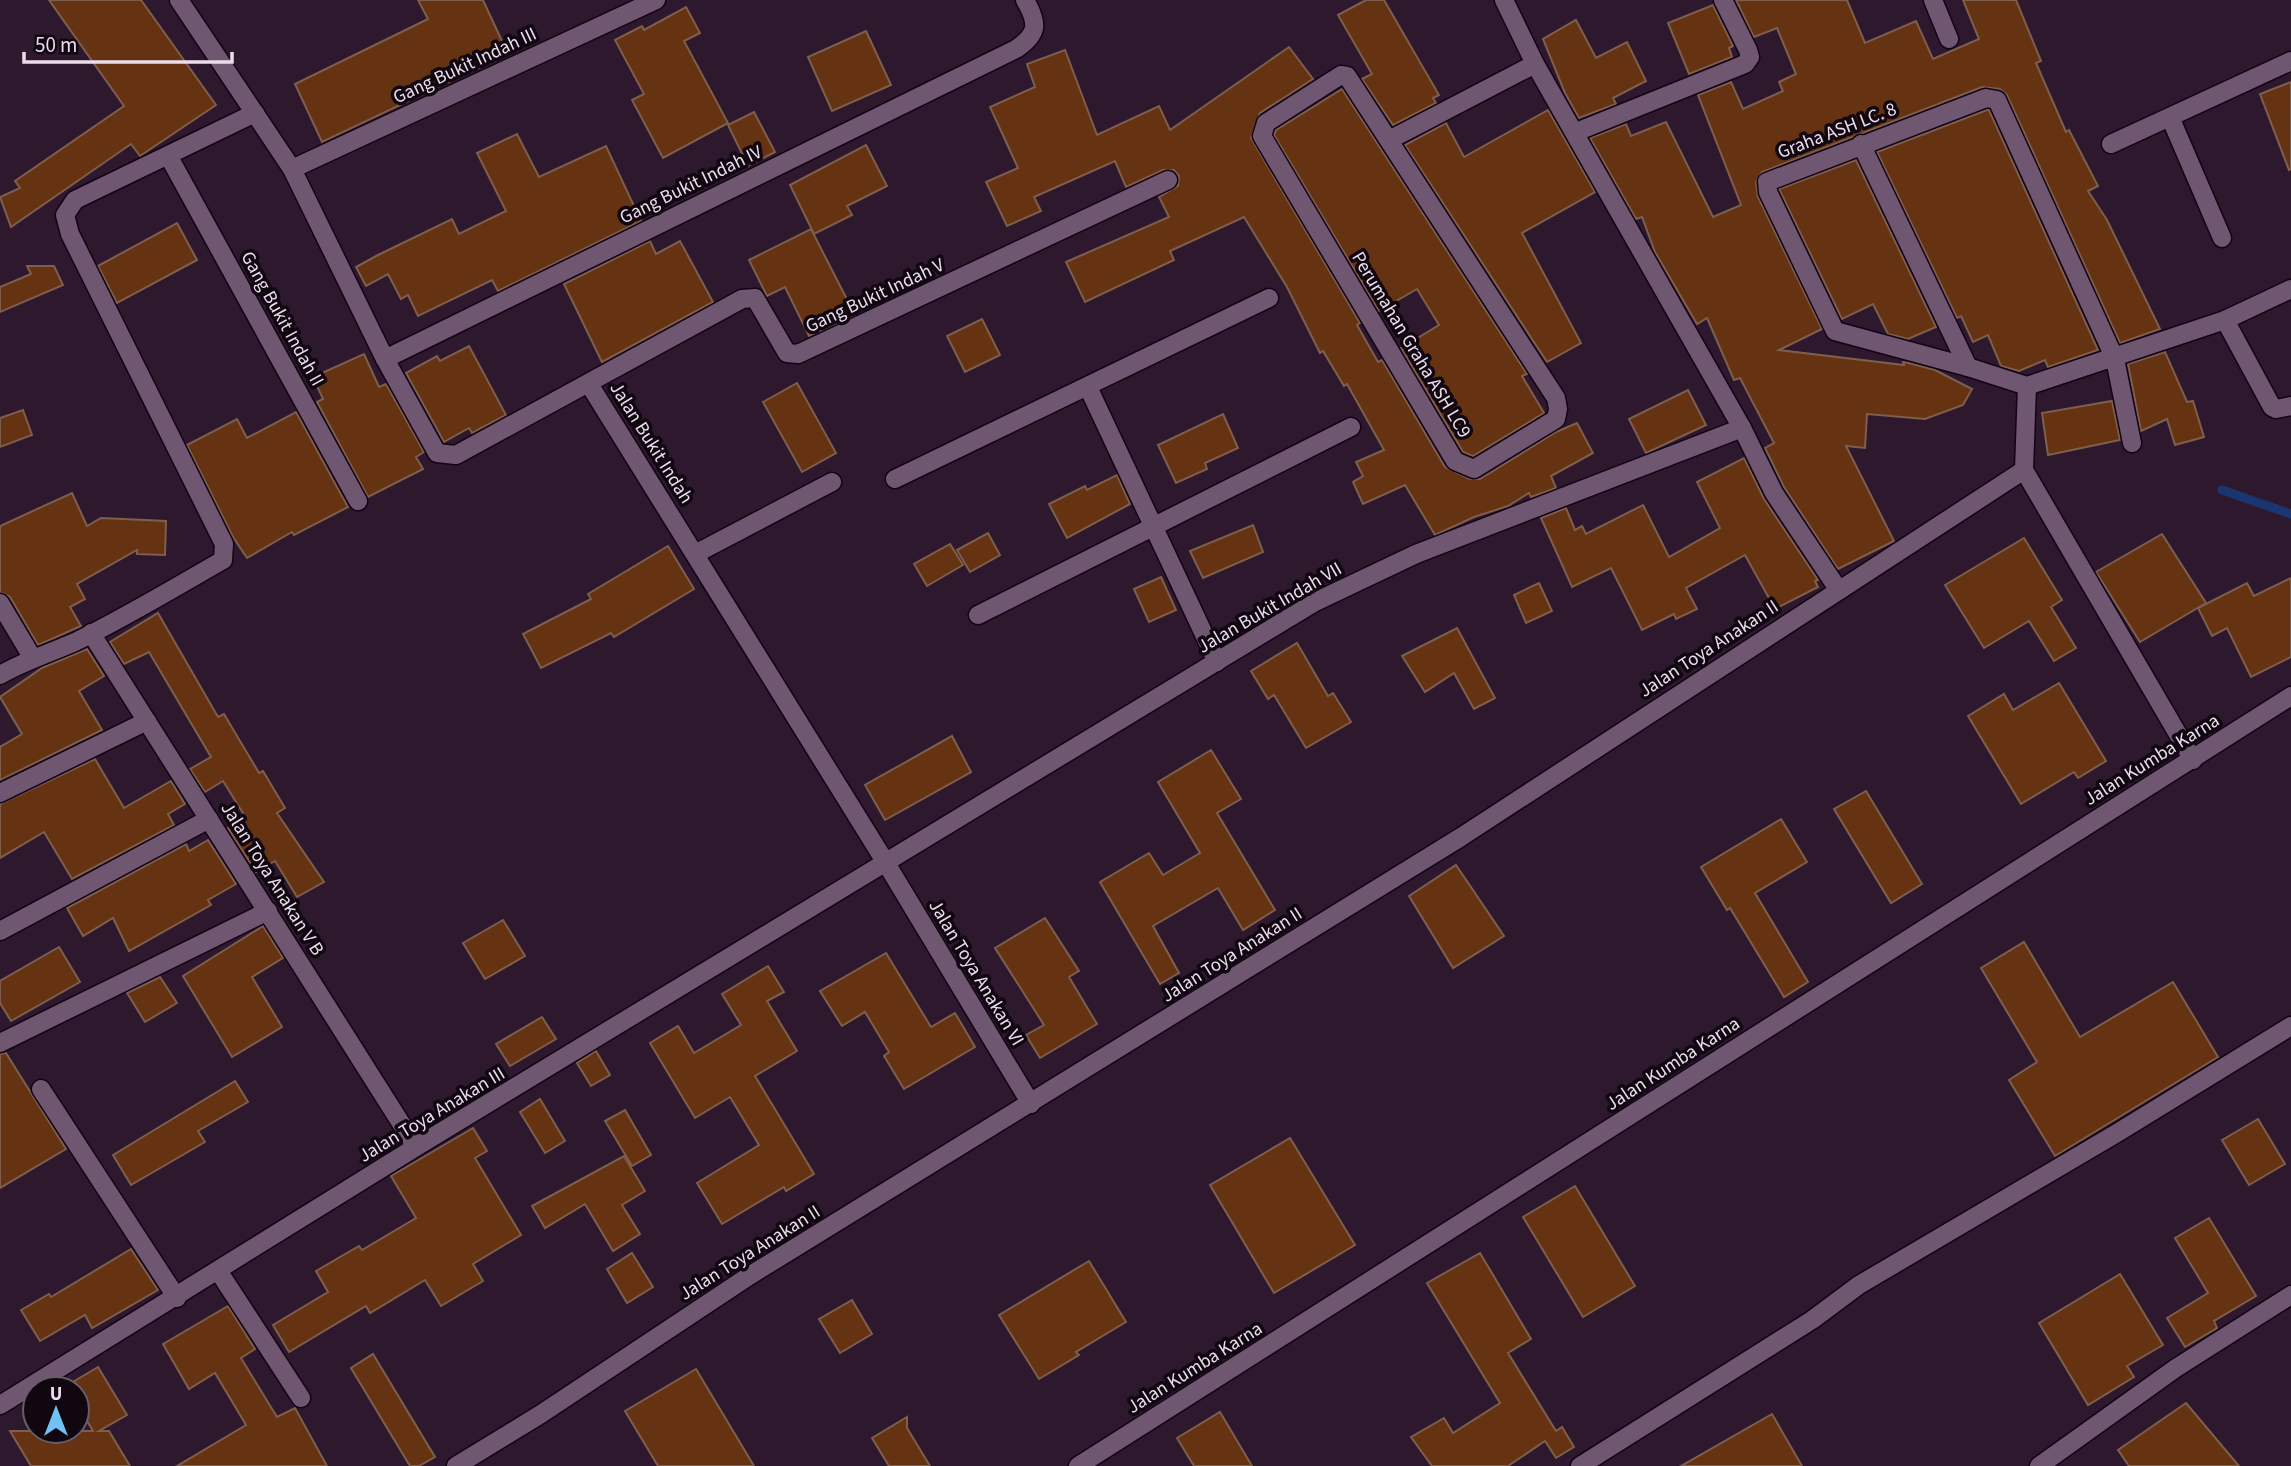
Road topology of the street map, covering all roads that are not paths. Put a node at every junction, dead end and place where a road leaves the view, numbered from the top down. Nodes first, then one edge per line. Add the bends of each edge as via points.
1 (179, 0) edge
2 (656, 0) edge
3 (1025, 0) edge
4 (1504, 0) edge
5 (1723, 0) edge
6 (1933, 0) edge
7 (1949, 39) dead end
8 (2291, 61) edge
9 (1535, 64) junction
10 (255, 113) junction
11 (2170, 117) junction
12 (1576, 132) junction
13 (1391, 139) junction
14 (1861, 144) junction
15 (2111, 144) dead end
16 (169, 157) junction
17 (292, 169) junction
18 (1168, 180) dead end
19 (2222, 238) dead end
20 (2291, 289) edge
21 (1269, 298) dead end
22 (2225, 320) junction
23 (385, 359) junction
24 (2115, 359) junction
25 (1968, 367) junction
26 (590, 384) junction
27 (2027, 386) junction
28 (1088, 387) junction
29 (2291, 406) edge
30 (1351, 428) dead end
31 (1742, 428) junction
32 (2132, 443) dead end
33 (2024, 470) junction
34 (895, 479) dead end
35 (832, 482) dead end
36 (358, 501) dead end
37 (1153, 527) junction
38 (695, 554) junction
39 (1838, 589) junction
40 (0, 603) edge
41 (978, 615) dead end
42 (91, 633) junction
43 (32, 657) junction
44 (1217, 662) junction
45 (0, 675) edge
46 (2291, 696) edge
47 (147, 721) junction
48 (2193, 760) junction
49 (0, 793) edge
50 (209, 819) junction
51 (886, 863) junction
52 (268, 911) junction
53 (0, 931) edge
54 (2291, 1026) edge
55 (0, 1043) edge
56 (41, 1089) dead end
57 (1031, 1104) junction
58 (416, 1147) junction
59 (219, 1272) junction
60 (2291, 1295) edge
61 (177, 1298) junction
62 (300, 1398) dead end
63 (0, 1405) edge
64 (456, 1466) edge
65 (1078, 1466) edge
66 (1580, 1466) edge
67 (2039, 1466) edge

1 - 10 street, Jalan Bukit Indah
2 - 17 street, Gang Bukit Indah III
3 - 23 street, Gang Bukit Indah IV via 1035,28 1033,36 1016,49
4 - 9 street
5 - 12 street via 1748,50 1745,64
6 - 7 street
8 - 11 street
9 - 12 street
9 - 13 street
10 - 16 street
10 - 17 street, Jalan Bukit Indah
11 - 15 street
11 - 19 street
12 - 31 street
13 - 13 street, Perumahan Graha ASH LC9 via 1556,398 1556,419 1474,469 1455,461 1262,136 1262,129 1341,75 1347,76
14 - 24 street, Graha ASH LC. 8 via 1986,98 1997,100
14 - 25 street
14 - 25 street, Graha ASH LC. 8 via 1767,182 1830,325 1840,334
16 - 36 street, Gang Bukit Indah II
16 - 42 street via 75,200 65,215 70,234 226,549 223,560
17 - 23 street, Jalan Bukit Indah
18 - 26 street, Gang Bukit Indah V via 808,351 787,353 754,298 748,297
20 - 22 street
21 - 28 street
22 - 24 street
22 - 29 street via 2272,407
23 - 26 street, Jalan Bukit Indah via 432,449 444,454 456,455
24 - 27 street
24 - 32 street
25 - 27 street, Graha ASH LC. 8
26 - 38 street, Jalan Bukit Indah
27 - 33 street
28 - 34 street
28 - 37 street
30 - 37 street
31 - 39 street via 1774,493
31 - 44 street, Jalan Bukit Indah VII via 1416,554 1315,602
33 - 39 street, Jalan Toya Anakan II
33 - 48 street
35 - 38 street
37 - 41 street
37 - 44 street
38 - 51 street, Jalan Bukit Indah
39 - 57 street, Jalan Toya Anakan II via 1461,837
40 - 43 street
42 - 43 street
42 - 47 street, Jalan Toya Anakan V B
43 - 45 street
44 - 51 street, Jalan Bukit Indah VII
46 - 48 street, Jalan Kumba Karna
47 - 49 street
47 - 50 street, Jalan Toya Anakan V B
48 - 65 street, Jalan Kumba Karna
50 - 52 street, Jalan Toya Anakan V B
50 - 53 street
51 - 57 street, Jalan Toya Anakan VI
51 - 58 street, Jalan Toya Anakan III
52 - 55 street
52 - 58 street, Jalan Toya Anakan V B
54 - 66 street via 1859,1284 1812,1320
56 - 61 street
57 - 64 street, Jalan Toya Anakan II via 748,1276
58 - 59 street, Jalan Toya Anakan III
59 - 61 street, Jalan Toya Anakan III
59 - 62 street
60 - 67 street via 2176,1368
61 - 63 street, Jalan Toya Anakan III

